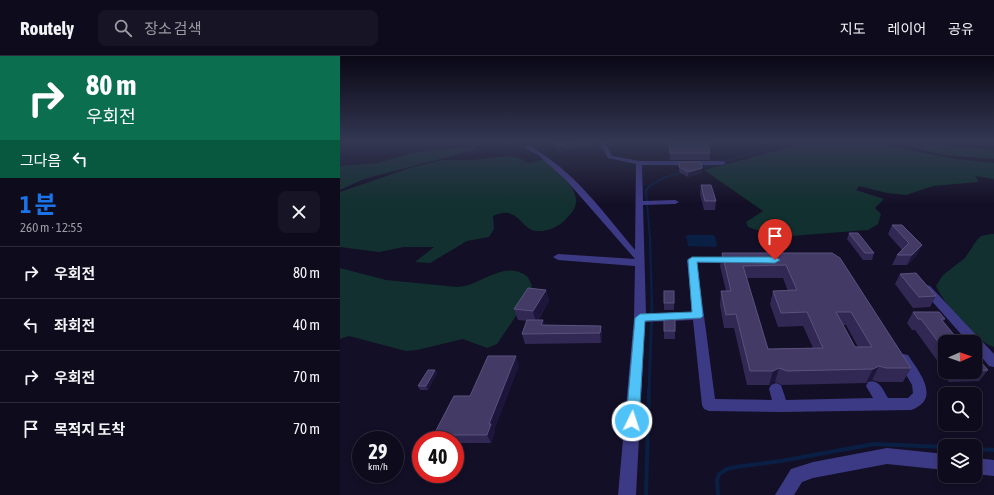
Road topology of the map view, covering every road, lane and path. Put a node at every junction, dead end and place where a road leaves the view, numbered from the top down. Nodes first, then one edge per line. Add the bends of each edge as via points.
1 (551, 162) edge
2 (639, 163) joint
3 (723, 164) dead end
4 (675, 202) dead end
5 (644, 203) junction
6 (558, 257) dead end
7 (745, 260) edge
8 (640, 261) junction
9 (922, 283) edge
10 (698, 316) junction
11 (648, 318) junction
12 (898, 352) edge
13 (993, 360) edge
14 (873, 386) dead end
15 (776, 390) dead end
16 (884, 405) junction
17 (781, 406) junction
18 (938, 461) edge
19 (982, 467) edge
20 (994, 468) edge
21 (627, 495) edge
22 (784, 495) edge

1 - 8 street
2 - 3 street
2 - 5 street
4 - 5 street
5 - 8 street
6 - 8 street
7 - 10 street via 692,260
8 - 11 street
9 - 13 street
10 - 11 street
10 - 17 street via 709,405
11 - 21 street
12 - 16 street via 919,384 920,395 911,404
14 - 16 street
15 - 17 street
16 - 17 street
18 - 22 street via 887,456 867,459 796,475
19 - 20 street

